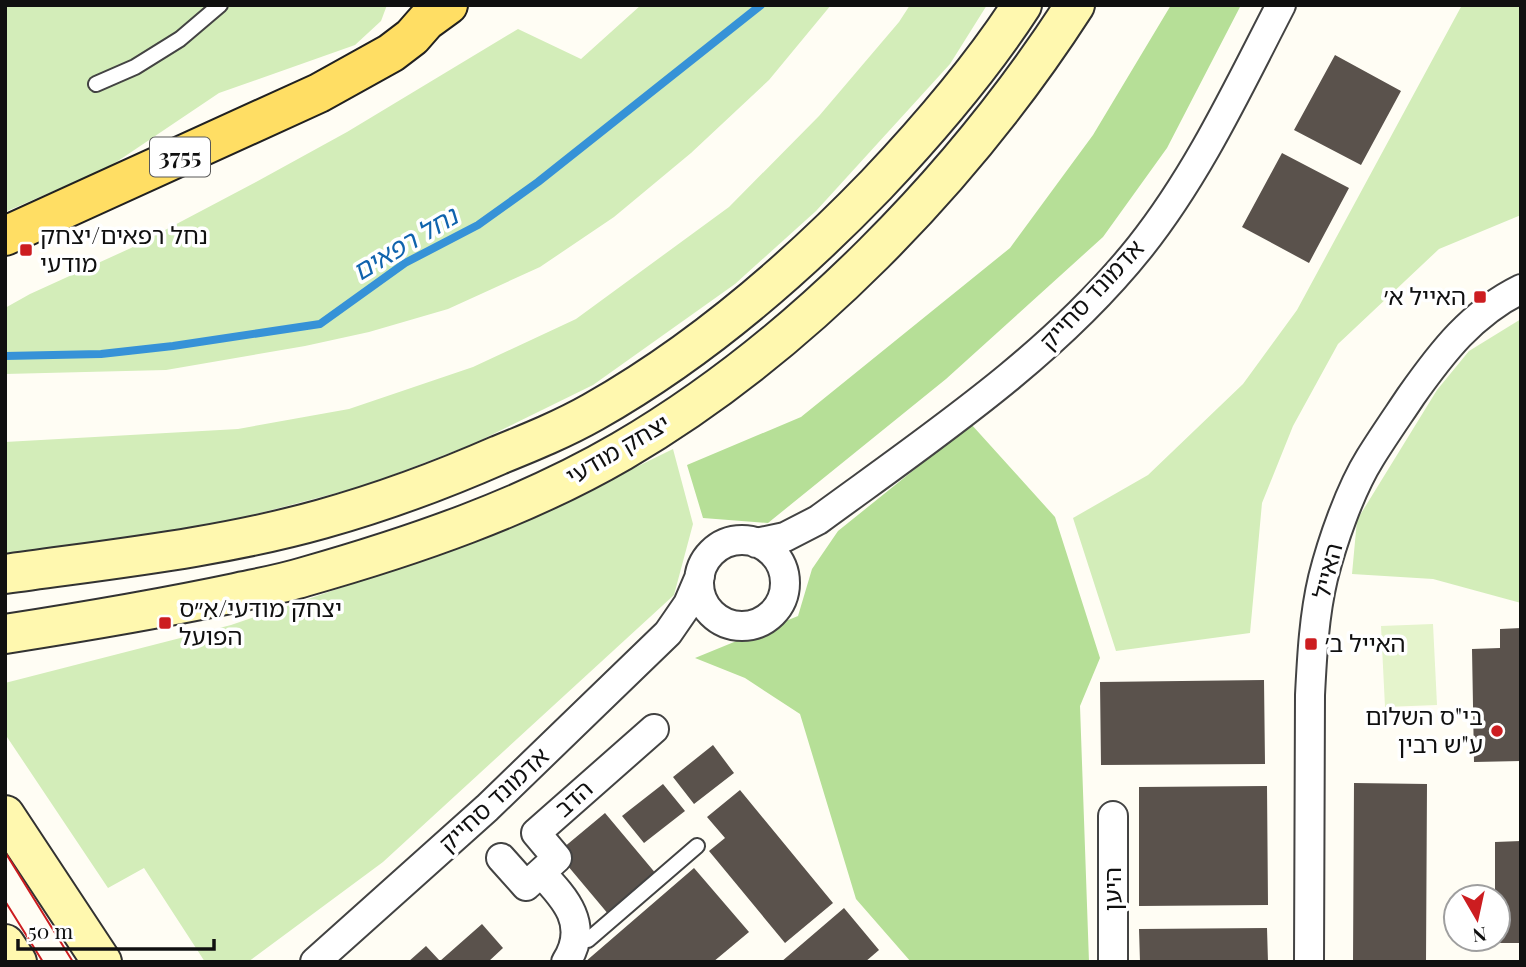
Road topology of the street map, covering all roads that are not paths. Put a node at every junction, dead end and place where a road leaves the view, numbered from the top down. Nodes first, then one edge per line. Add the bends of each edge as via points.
1 (220, 5) edge
2 (409, 5) edge
3 (448, 5) edge
4 (1021, 5) edge
5 (1075, 5) edge
6 (1281, 5) edge
7 (352, 74) junction
8 (96, 84) dead end
9 (5, 236) edge
10 (1521, 289) edge
11 (824, 516) junction
12 (756, 543) junction
13 (5, 574) edge
14 (700, 576) junction
15 (785, 583) junction
16 (729, 624) junction
17 (668, 633) junction
18 (5, 634) edge
19 (654, 729) dead end
20 (5, 815) edge
21 (1113, 816) dead end
22 (697, 846) dead end
23 (501, 858) dead end
24 (541, 873) junction
25 (5, 944) edge
26 (570, 951) edge
27 (17, 962) edge
28 (102, 962) edge
29 (315, 962) edge
30 (1114, 962) edge
31 (1309, 962) edge

1 - 8 lane via 180,39
2 - 7 main road, 3755 via 385,45
3 - 7 main road, 3755 via 391,53
4 - 13 street, יצחק מודעי via 923,135 834,229 748,307 591,413 454,475 321,520 174,550
5 - 18 street, יצחק מודעי via 983,133 866,261 705,397 622,451 468,523 301,578
6 - 11 street, אדמונד סחייק via 1193,170 1118,273 1070,324 1017,370
7 - 9 main road, 3755
10 - 31 street, האייל via 1467,325 1443,351 1368,461 1333,544 1321,590 1310,695
11 - 12 street, אדמונד סחייק via 785,537
11 - 15 street, אדמונד סחייק via 800,546
12 - 14 street via 722,545 707,558
12 - 15 street via 776,558
14 - 16 street via 699,590 707,609
14 - 17 street, אדמונד סחייק
15 - 16 street via 780,603 768,618 749,625
16 - 17 street, אדמונד סחייק via 699,623
17 - 29 street, אדמונד סחייק via 487,808
19 - 24 street, הדב via 536,833 557,858
20 - 28 street
21 - 30 street, היען
22 - 26 lane
23 - 24 street via 526,886
24 - 26 street via 572,911
25 - 27 street

